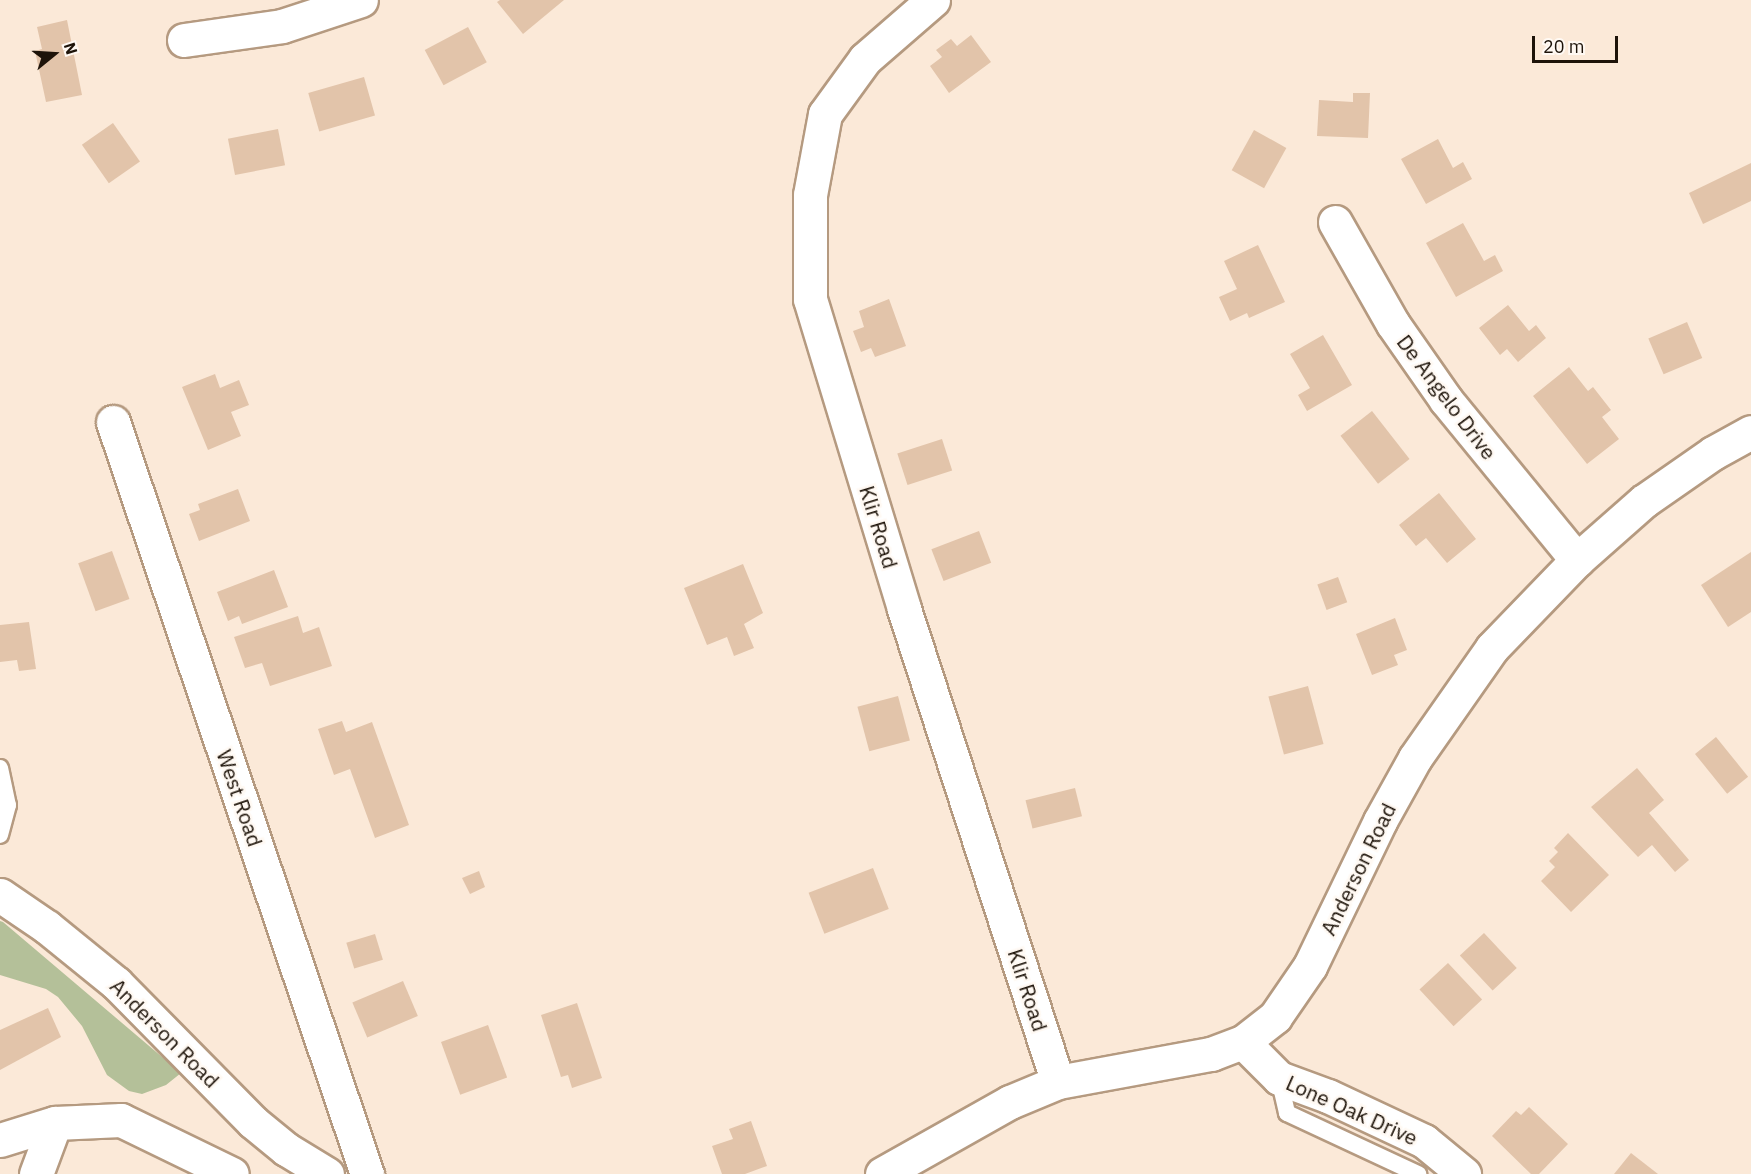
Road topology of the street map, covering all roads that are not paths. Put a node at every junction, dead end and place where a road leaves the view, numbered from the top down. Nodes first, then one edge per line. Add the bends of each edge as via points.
1 (361, 0) edge
2 (933, 0) edge
3 (184, 40) dead end
4 (1335, 222) dead end
5 (113, 422) dead end
6 (1751, 432) edge
7 (1577, 560) junction
8 (0, 768) edge
9 (0, 835) edge
10 (0, 895) edge
11 (1244, 1042) junction
12 (1280, 1078) junction
13 (1058, 1082) junction
14 (55, 1123) junction
15 (0, 1140) edge
16 (36, 1174) edge
17 (232, 1174) edge
18 (327, 1174) edge
19 (367, 1174) edge
20 (882, 1174) edge
21 (1418, 1174) edge
22 (1464, 1174) edge

1 - 3 street via 282,26
2 - 13 street, Klir Road via 865,59 825,114 810,195 810,299 904,609
4 - 7 street, De Angelo Drive via 1393,324 1446,400
5 - 19 street, West Road
6 - 7 street, Anderson Road via 1644,501
7 - 11 street, Anderson Road via 1492,648 1463,687 1380,821 1293,995 1275,1017
8 - 9 lane via 8,805
10 - 18 street, Anderson Road via 116,983 253,1122 286,1149
11 - 12 street, Lone Oak Drive
11 - 13 street, Anderson Road via 1211,1054
12 - 21 lane via 1287,1113
12 - 22 street, Lone Oak Drive via 1424,1141
13 - 20 street, Anderson Road via 1010,1102
14 - 15 street
14 - 16 street
14 - 17 street via 121,1120

